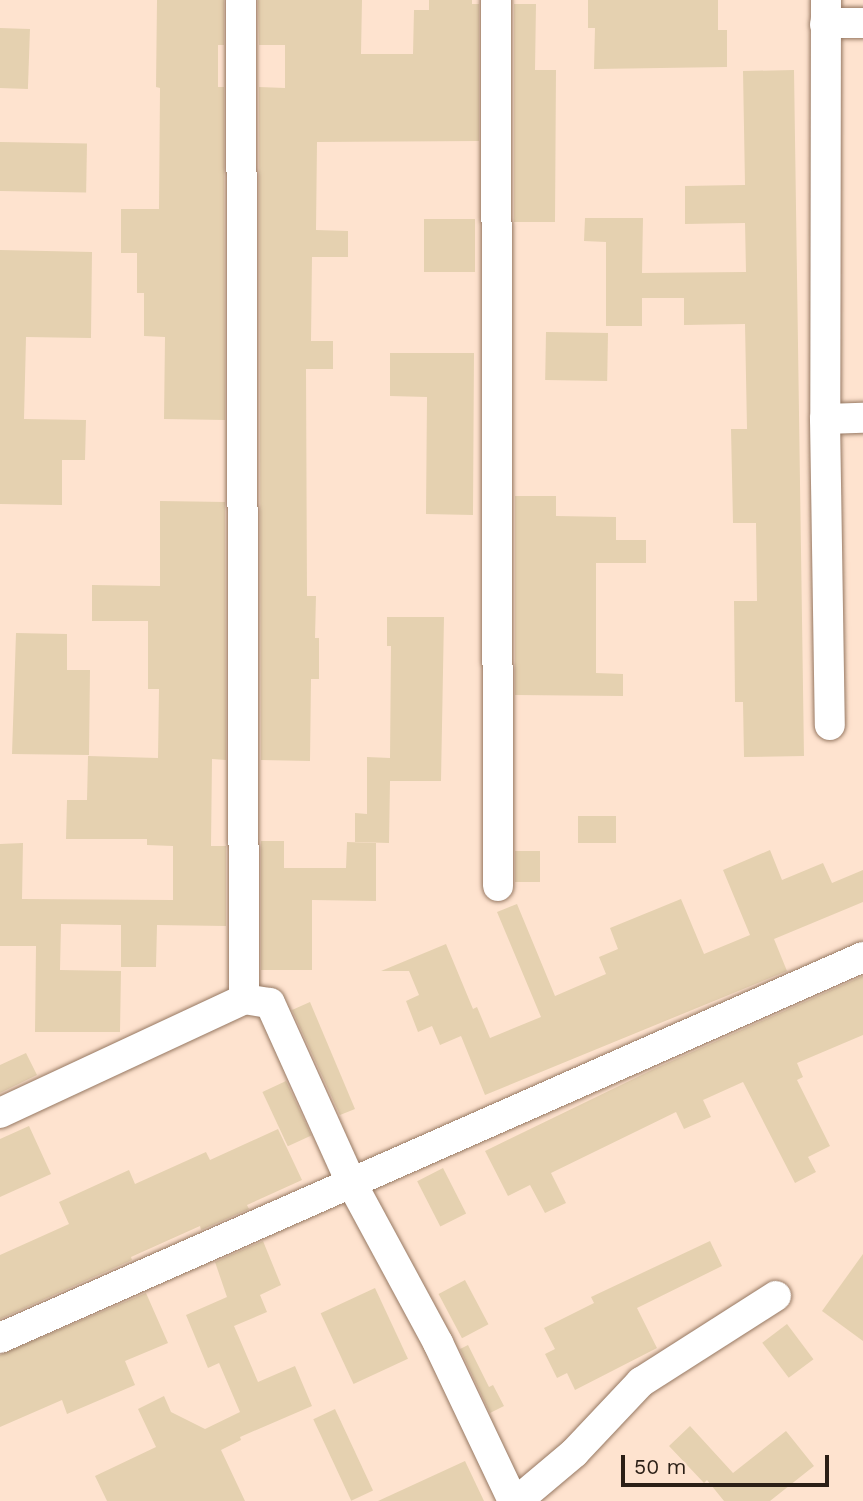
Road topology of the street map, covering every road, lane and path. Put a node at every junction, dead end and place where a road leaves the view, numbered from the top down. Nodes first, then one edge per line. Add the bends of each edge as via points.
1 (241, 0) edge
2 (496, 0) edge
3 (825, 12) edge
4 (863, 23) edge
5 (863, 418) edge
6 (825, 419) junction
7 (831, 725) dead end
8 (498, 886) dead end
9 (863, 957) edge
10 (244, 999) junction
11 (0, 1113) edge
12 (351, 1182) junction
13 (776, 1296) dead end
14 (0, 1338) edge
15 (515, 1501) edge

1 - 10 street
2 - 8 street
3 - 4 street
3 - 6 street
5 - 6 street
6 - 7 street
9 - 12 street
10 - 11 street
10 - 12 street via 270,1003
12 - 14 street
12 - 15 street via 438,1343
13 - 15 street via 641,1382 574,1453

